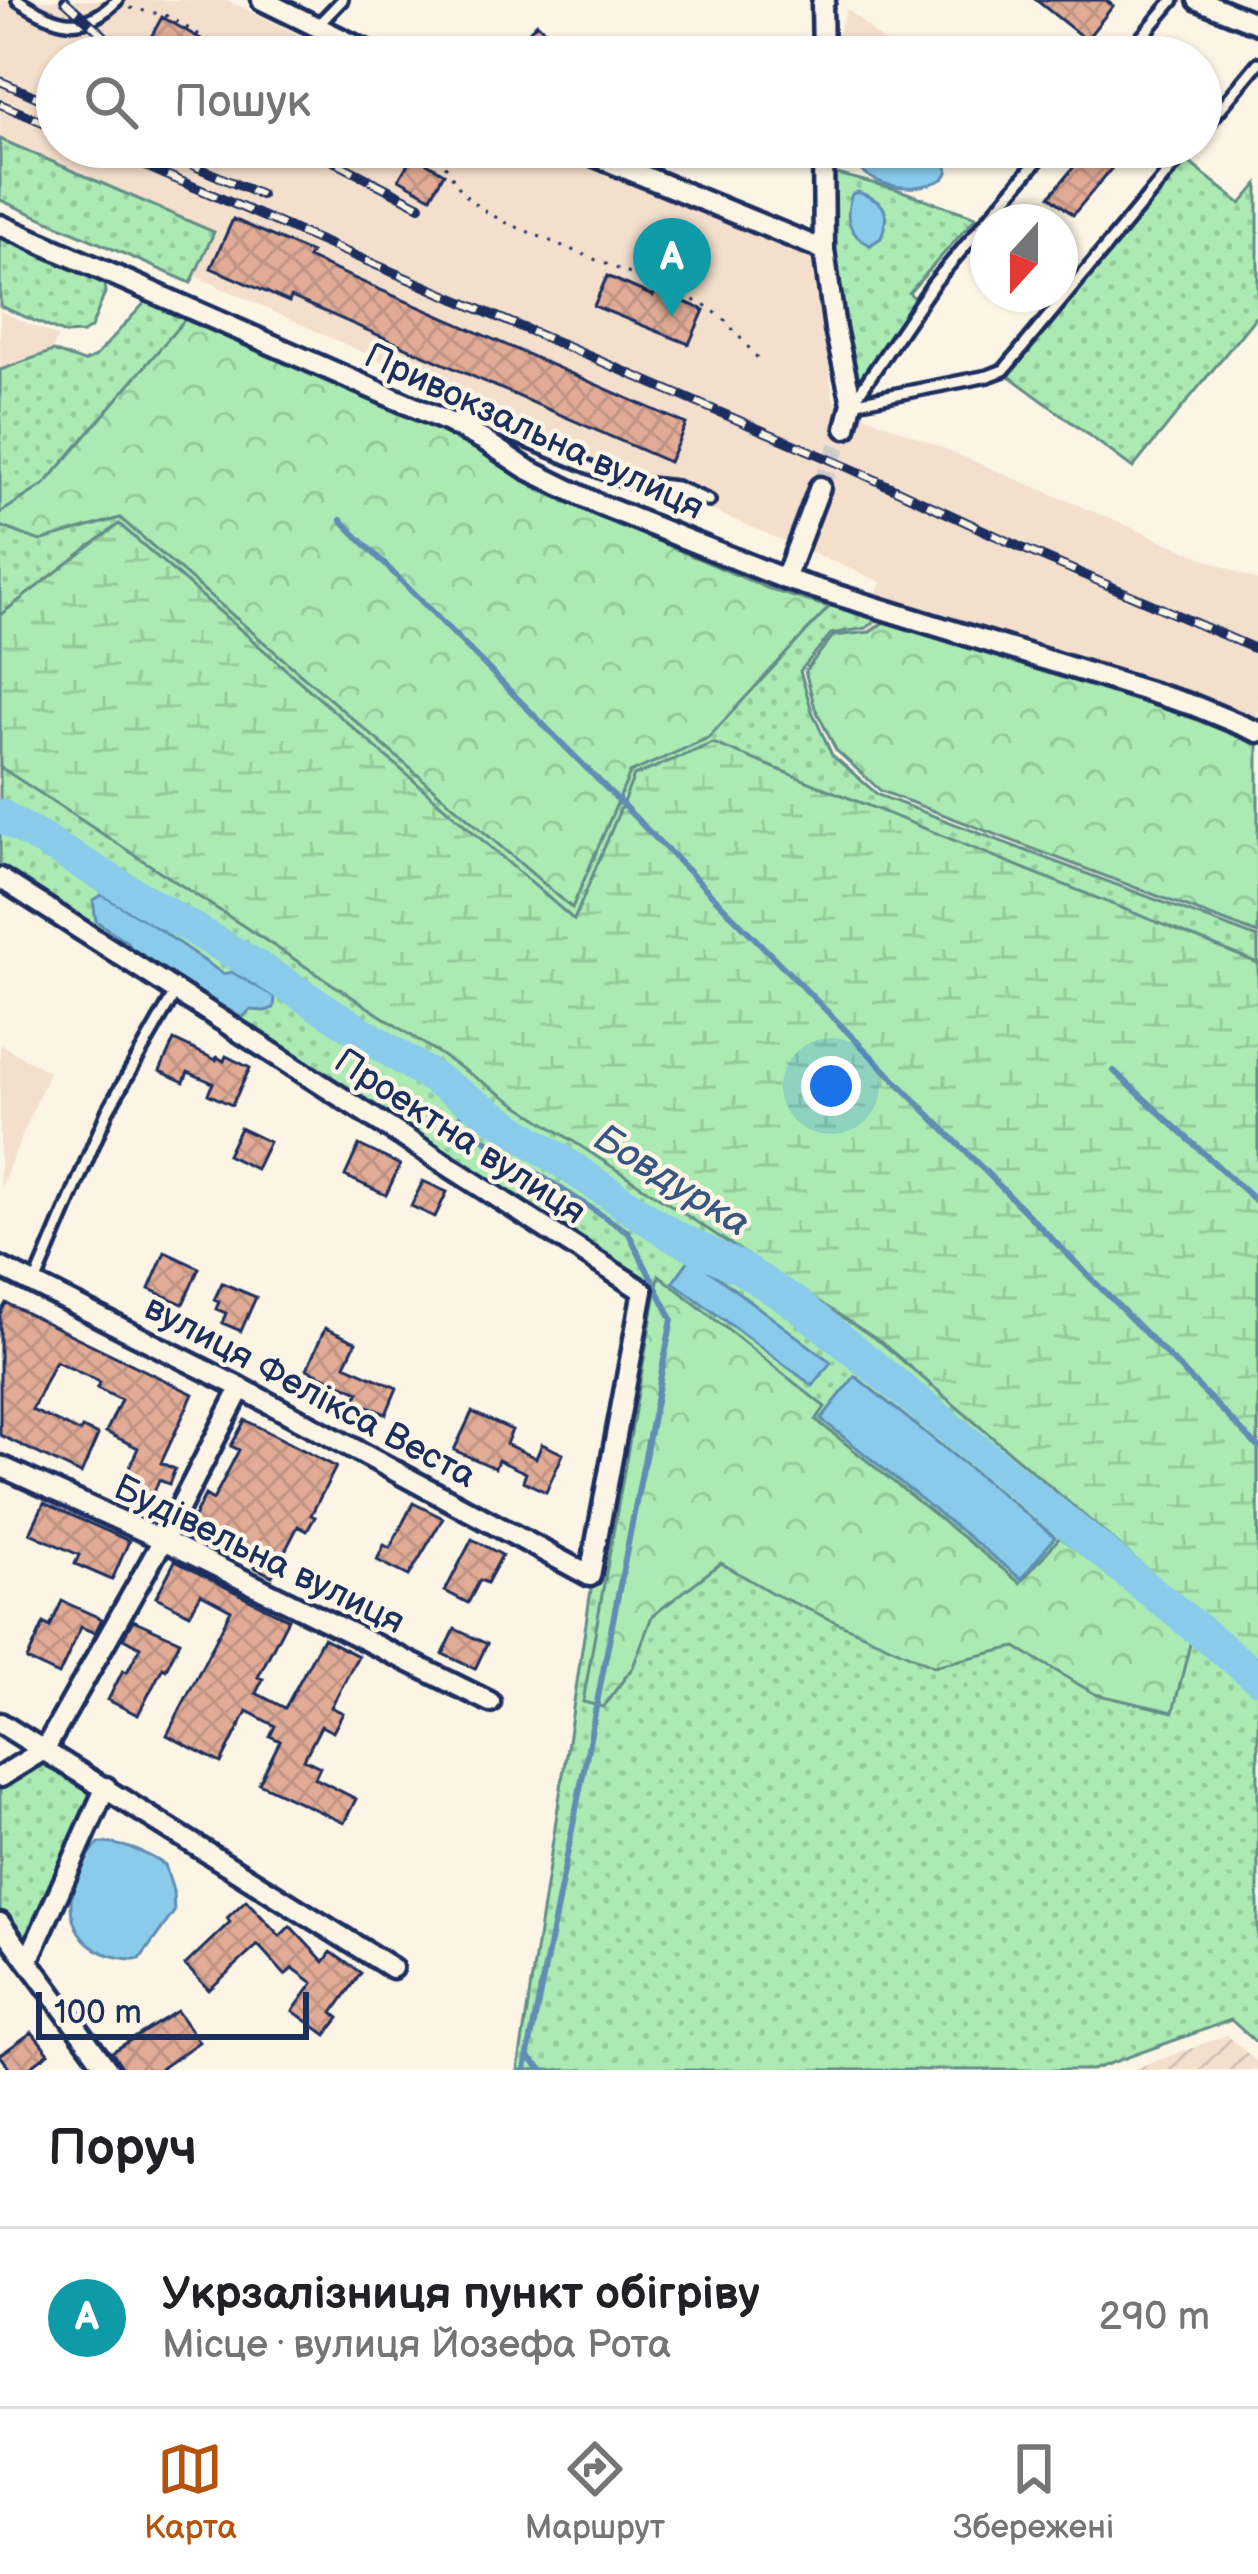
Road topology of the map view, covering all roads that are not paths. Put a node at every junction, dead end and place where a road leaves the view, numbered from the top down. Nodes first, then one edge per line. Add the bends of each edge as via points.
1 (18, 0) edge
2 (262, 0) edge
3 (342, 0) edge
4 (825, 0) edge
5 (1173, 0) edge
6 (1198, 0) edge
7 (114, 3) edge
8 (1258, 24) edge
9 (317, 26) junction
10 (337, 36) edge
11 (823, 36) edge
12 (1143, 36) edge
13 (1258, 63) edge
14 (1222, 107) edge
15 (624, 168) edge
16 (823, 168) edge
17 (1031, 168) edge
18 (1172, 168) edge
19 (0, 225) edge
20 (824, 250) junction
21 (852, 404) junction
22 (446, 422) junction
23 (846, 428) tunnel mouth
24 (820, 488) tunnel mouth
25 (709, 501) dead end
26 (785, 579) junction
27 (1258, 732) edge
28 (0, 878) edge
29 (176, 991) junction
30 (0, 1267) edge
31 (35, 1283) junction
32 (241, 1388) junction
33 (0, 1466) edge
34 (163, 1540) junction
35 (590, 1576) joint
36 (490, 1702) dead end
37 (0, 1723) edge
38 (45, 1749) junction
39 (0, 1777) edge
40 (106, 1787) junction
41 (0, 1923) edge
42 (28, 1961) junction
43 (392, 1968) dead end
44 (108, 2070) edge

1 - 7 lane via 68,24
2 - 9 street
3 - 9 lane
4 - 11 street
5 - 12 lane
6 - 8 street
9 - 10 street
13 - 14 lane
15 - 20 street
16 - 20 street
17 - 21 lane via 933,284
18 - 21 lane via 1004,370
19 - 22 street, Привокзальна вулиця
20 - 21 street
21 - 23 street
22 - 25 lane via 480,422 622,481 676,487
22 - 26 street, Привокзальна вулиця via 598,504
24 - 26 street
26 - 27 street, Привокзальна вулиця
28 - 29 street, Проектна вулиця
29 - 31 lane via 108,1110
29 - 35 street, Проектна вулиця via 644,1292
30 - 31 street, вулиця Фелікса Веста
31 - 32 street, вулиця Фелікса Веста
32 - 34 street
32 - 35 street, вулиця Фелікса Веста
33 - 34 street, Будівельна вулиця
34 - 36 street, Будівельна вулиця
34 - 38 street
37 - 38 street
38 - 39 street
38 - 40 street
40 - 42 street
40 - 43 street
41 - 42 street
42 - 44 street

